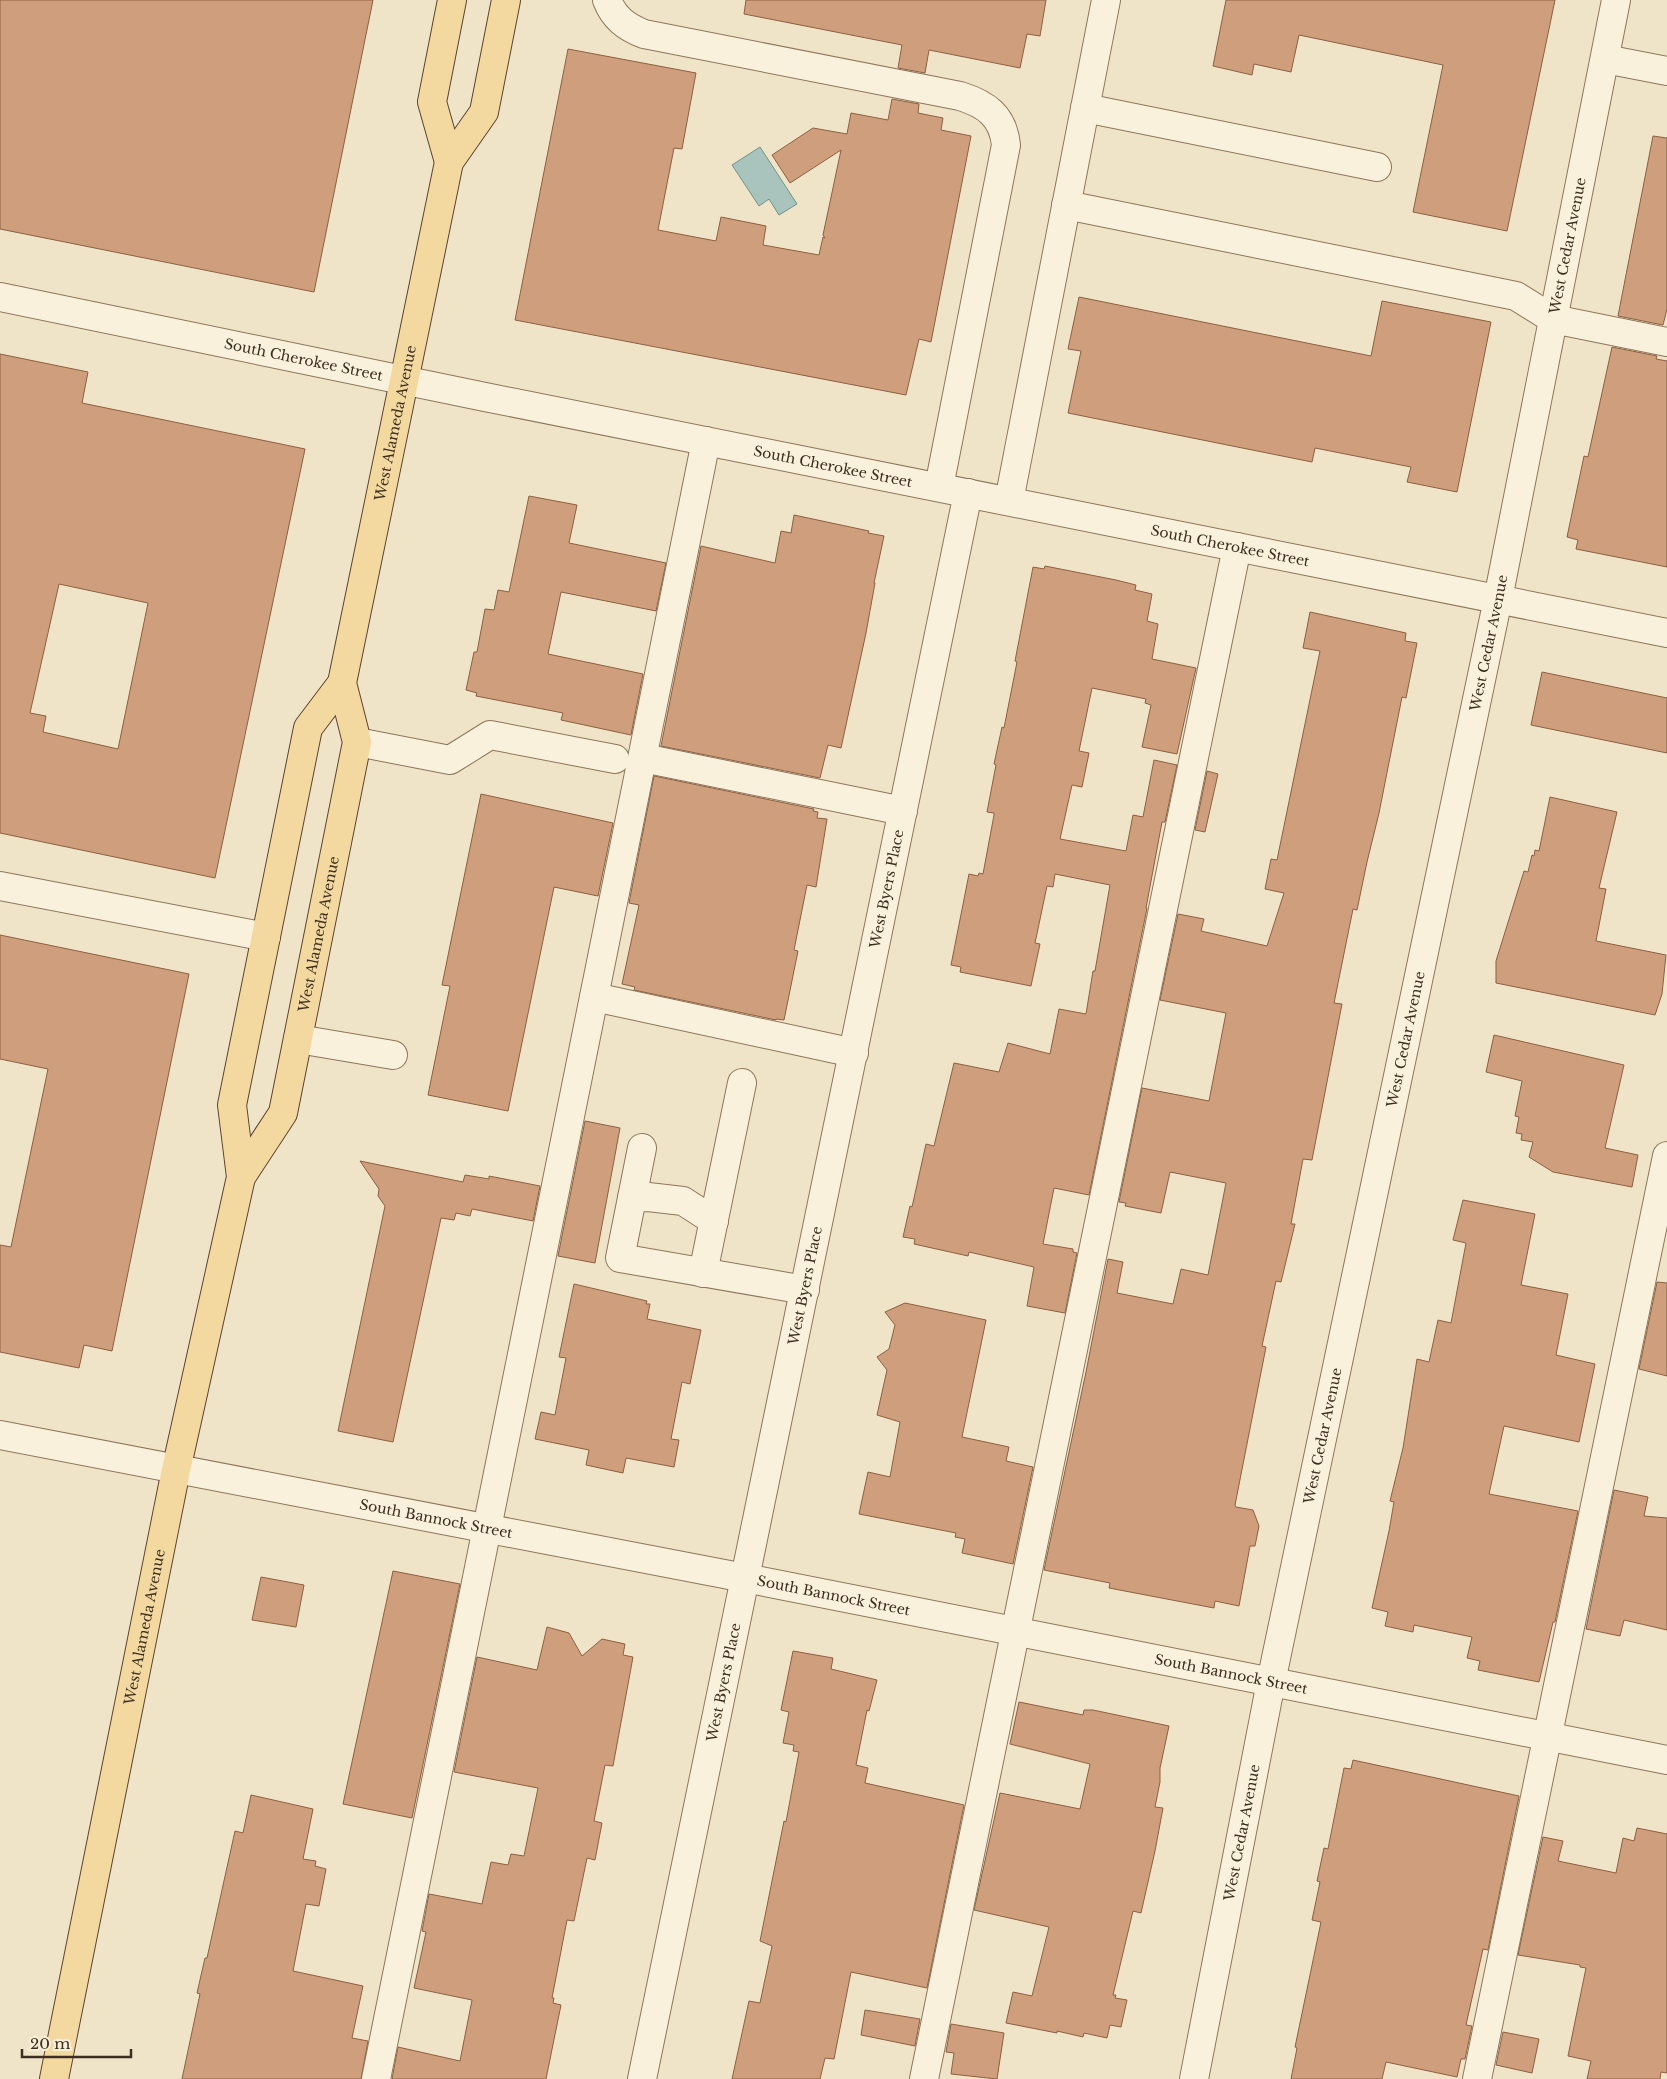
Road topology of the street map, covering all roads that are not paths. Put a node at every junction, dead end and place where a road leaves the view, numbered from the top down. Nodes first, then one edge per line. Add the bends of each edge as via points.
1 (452, 0) edge
2 (506, 0) edge
3 (607, 0) edge
4 (1106, 0) edge
5 (1616, 0) edge
6 (1605, 58) junction
7 (1667, 71) edge
8 (1085, 108) junction
9 (449, 162) junction
10 (1378, 167) dead end
11 (1066, 205) junction
12 (0, 297) edge
13 (1553, 319) junction
14 (1667, 342) edge
15 (404, 380) junction
16 (706, 441) junction
17 (939, 487) junction
18 (968, 493) junction
19 (1009, 501) junction
20 (1237, 547) junction
21 (1498, 599) junction
22 (1667, 633) edge
23 (342, 682) junction
24 (357, 742) junction
25 (643, 758) junction
26 (615, 759) dead end
27 (903, 810) junction
28 (0, 886) edge
29 (266, 938) junction
30 (594, 997) junction
31 (298, 1039) junction
32 (854, 1053) junction
33 (393, 1055) dead end
34 (742, 1083) dead end
35 (642, 1148) dead end
36 (1667, 1156) edge
37 (241, 1177) junction
38 (632, 1198) junction
39 (714, 1221) junction
40 (703, 1273) junction
41 (805, 1290) junction
42 (0, 1435) edge
43 (176, 1470) junction
44 (487, 1529) junction
45 (745, 1578) junction
46 (1015, 1632) junction
47 (1271, 1682) junction
48 (1548, 1736) junction
49 (1667, 1760) edge
50 (54, 2079) edge
51 (376, 2079) edge
52 (642, 2079) edge
53 (924, 2079) edge
54 (1194, 2079) edge
55 (1477, 2079) edge

1 - 9 main road, West Alameda Avenue via 432,102
2 - 9 main road, West Alameda Avenue via 484,112
3 - 17 street via 620,21 644,34 960,96 984,106 997,116 1006,145
4 - 8 street
5 - 6 street, West Cedar Avenue
6 - 7 street
6 - 13 street, West Cedar Avenue
8 - 10 street
8 - 11 street
9 - 15 main road, West Alameda Avenue
11 - 13 street via 1516,296
11 - 19 street
12 - 15 street, South Cherokee Street
13 - 14 street
13 - 21 street, West Cedar Avenue
15 - 16 street, South Cherokee Street
15 - 23 main road, West Alameda Avenue
16 - 17 street, South Cherokee Street
16 - 25 street
17 - 18 street, South Cherokee Street
18 - 19 street, South Cherokee Street
18 - 27 street, West Byers Place
19 - 20 street, South Cherokee Street
20 - 21 street, South Cherokee Street
20 - 46 street
21 - 22 street, South Cherokee Street
21 - 47 street, West Cedar Avenue
23 - 24 main road, West Alameda Avenue
23 - 29 main road, West Alameda Avenue via 308,728
24 - 26 street via 450,760 490,735
24 - 31 main road, West Alameda Avenue
25 - 27 street
25 - 30 street
27 - 32 street, West Byers Place
28 - 29 street
29 - 37 main road, West Alameda Avenue via 232,1105
30 - 32 street
30 - 44 street
31 - 33 street
31 - 37 main road, West Alameda Avenue via 283,1113
32 - 41 street, West Byers Place
34 - 39 street
35 - 38 street
36 - 48 street
37 - 43 main road, West Alameda Avenue
38 - 39 street via 648,1196 683,1201
38 - 40 street via 620,1258
39 - 40 street
40 - 41 street
41 - 45 street, West Byers Place
42 - 43 street, South Bannock Street
43 - 44 street, South Bannock Street
43 - 50 main road, West Alameda Avenue
44 - 45 street, South Bannock Street
44 - 51 street
45 - 46 street, South Bannock Street
45 - 52 street, West Byers Place
46 - 47 street, South Bannock Street
46 - 53 street
47 - 48 street, South Bannock Street
47 - 54 street, West Cedar Avenue
48 - 49 street, South Bannock Street
48 - 55 street

